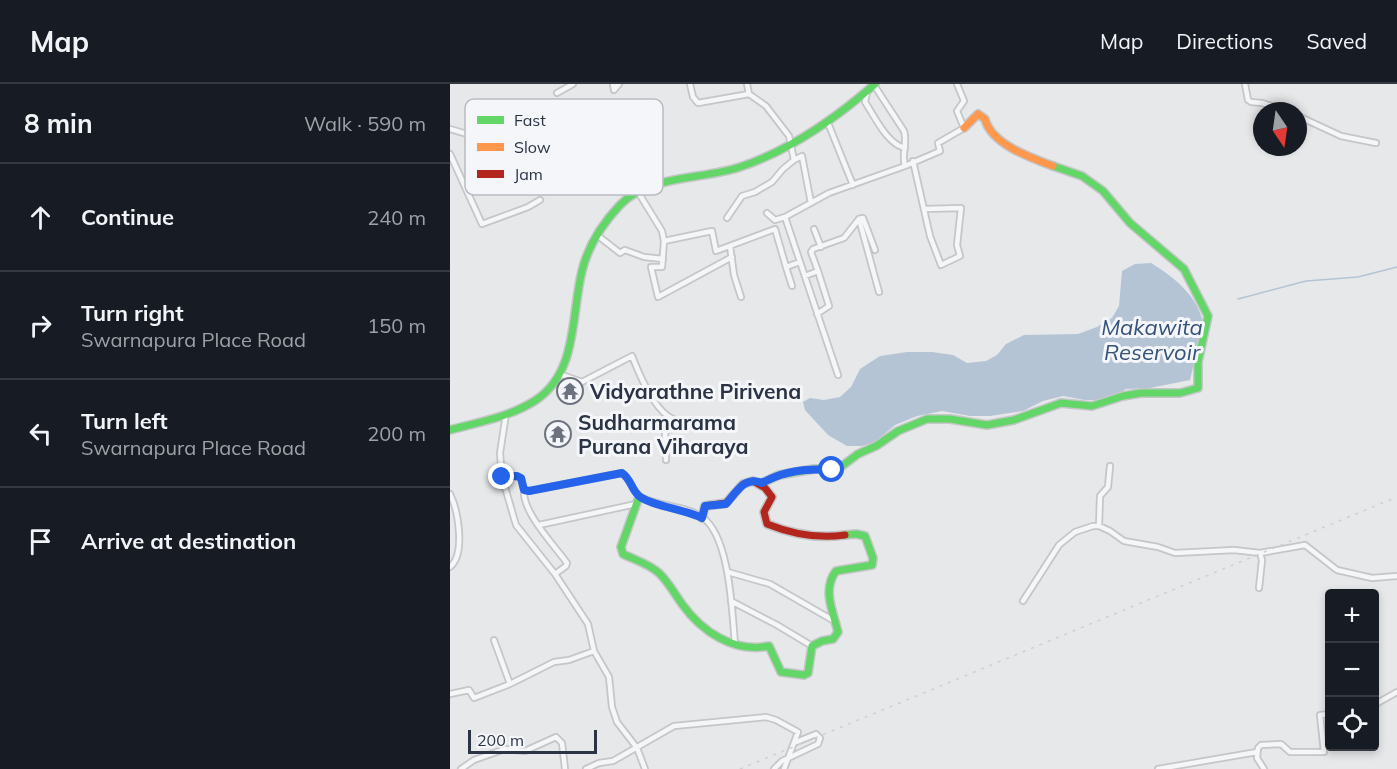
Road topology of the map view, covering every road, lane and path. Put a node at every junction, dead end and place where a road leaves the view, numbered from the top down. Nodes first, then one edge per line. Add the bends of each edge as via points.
1 (573, 84) edge
2 (613, 84) edge
3 (619, 84) edge
4 (690, 84) edge
5 (747, 84) edge
6 (957, 84) edge
7 (1245, 84) edge
8 (872, 86) edge
9 (557, 93) dead end
10 (749, 94) junction
11 (1253, 102) edge
12 (1307, 120) edge
13 (828, 123) junction
14 (964, 128) junction
15 (450, 129) edge
16 (465, 133) edge
17 (1376, 143) dead end
18 (791, 144) junction
19 (905, 148) junction
20 (450, 154) edge
21 (794, 160) junction
22 (913, 161) junction
23 (905, 166) junction
24 (663, 183) edge
25 (853, 185) junction
26 (465, 187) edge
27 (469, 195) edge
28 (634, 195) edge
29 (643, 195) edge
30 (540, 200) dead end
31 (811, 203) junction
32 (924, 209) dead end
33 (767, 213) dead end
34 (784, 217) junction
35 (727, 218) dead end
36 (860, 219) junction
37 (814, 229) dead end
38 (597, 235) junction
39 (664, 241) junction
40 (730, 246) junction
41 (821, 247) junction
42 (875, 250) dead end
43 (732, 257) junction
44 (663, 259) junction
45 (800, 262) junction
46 (786, 267) junction
47 (818, 271) junction
48 (805, 276) junction
49 (792, 286) dead end
50 (879, 292) dead end
51 (741, 297) dead end
52 (818, 314) junction
53 (559, 374) junction
54 (838, 375) dead end
55 (506, 414) junction
56 (450, 430) edge
57 (666, 460) dead end
58 (1110, 466) dead end
59 (502, 477) junction
60 (762, 483) junction
61 (524, 490) junction
62 (450, 494) edge
63 (638, 500) junction
64 (702, 518) junction
65 (539, 525) junction
66 (1099, 526) junction
67 (1260, 553) junction
68 (450, 567) edge
69 (728, 572) junction
70 (555, 574) junction
71 (1397, 576) edge
72 (1259, 588) dead end
73 (731, 601) junction
74 (1023, 601) dead end
75 (836, 622) junction
76 (494, 640) dead end
77 (735, 644) junction
78 (812, 646) junction
79 (594, 651) junction
80 (510, 684) junction
81 (1397, 692) edge
82 (450, 694) edge
83 (1379, 702) edge
84 (1325, 714) edge
85 (794, 743) junction
86 (637, 748) junction
87 (1257, 752) junction
88 (789, 757) junction
89 (461, 769) edge
90 (566, 769) edge
91 (586, 769) edge
92 (645, 769) edge
93 (774, 769) edge
94 (784, 769) edge
95 (1158, 769) edge
96 (1264, 769) edge

1 - 9 street
2 - 3 street via 614,90
4 - 10 street via 698,103
5 - 10 street
6 - 14 street via 964,102 957,111
7 - 11 street via 1248,100
8 - 13 street
8 - 19 street via 904,131
8 - 19 street via 865,102 897,146
10 - 18 street via 766,106
12 - 17 street via 1341,136
13 - 18 street
13 - 25 street
14 - 22 street via 938,143 940,151
14 - 60 street via 978,114 1016,152 1082,176 1184,268 1208,316 1198,362 1198,388 1180,393 1123,396 1092,406 1061,403 987,425 927,419 898,431 838,469 779,475
15 - 16 street
18 - 21 street
18 - 24 street via 738,169
19 - 23 street
20 - 26 street
21 - 31 street via 802,156
21 - 35 street via 772,182 742,196
22 - 23 street
22 - 32 street via 930,236 941,265 960,256 957,244 961,208
23 - 25 street
25 - 31 street
27 - 30 street via 482,224
28 - 38 street via 599,228
29 - 39 street
31 - 34 street
33 - 34 street via 775,220
34 - 45 street
36 - 41 street via 844,238
36 - 42 street via 863,218
36 - 50 street
37 - 41 street
38 - 44 street via 620,253 625,250
38 - 53 street via 582,268 573,337
39 - 40 street via 712,231 716,251
39 - 44 street
40 - 43 street
40 - 46 street via 775,229
41 - 47 street via 812,252
43 - 44 street via 658,297 651,267 662,267
43 - 51 street
45 - 46 street
45 - 48 street
46 - 49 street
47 - 48 street
47 - 52 street via 829,306
48 - 52 street
52 - 54 street
53 - 55 street via 547,391
53 - 57 street via 582,382 632,356 650,393 673,419 665,434
55 - 56 street
55 - 59 street via 500,453
58 - 66 street via 1108,487 1100,496
59 - 61 street via 521,478
59 - 70 street via 516,525
60 - 64 street via 749,481 726,504 705,506
60 - 75 street via 772,497 763,510 767,524 818,537 859,533 865,536 872,565 836,571 830,580
61 - 63 street via 622,473
61 - 65 street via 529,511
62 - 68 street via 459,534 457,554
63 - 64 street via 689,511
63 - 65 street
63 - 77 street via 621,547 623,554 653,568 699,623 720,640
64 - 69 street via 709,524
65 - 70 street via 567,562
66 - 67 street via 1124,541 1174,553
66 - 74 street via 1075,532 1059,545
67 - 71 street via 1305,545 1337,570 1372,578
67 - 72 street
69 - 73 street
69 - 75 street via 770,584
70 - 79 street via 588,624
73 - 77 street
73 - 78 street
75 - 78 street via 837,636
76 - 80 street
77 - 78 street via 754,650 769,646 781,672 804,675 808,674
79 - 80 street via 554,662
79 - 86 street via 609,677 617,722
80 - 82 street via 474,698 469,690
81 - 83 street
84 - 87 street via 1320,715 1324,752 1290,752 1281,744 1261,745
85 - 86 street via 796,730 776,720 756,717 674,726
85 - 88 street
85 - 88 street via 816,734 819,738 818,744
86 - 91 street
86 - 92 street
87 - 95 street
87 - 96 street
88 - 93 street
88 - 94 street
89 - 90 street via 505,749 525,751 556,737 562,743

